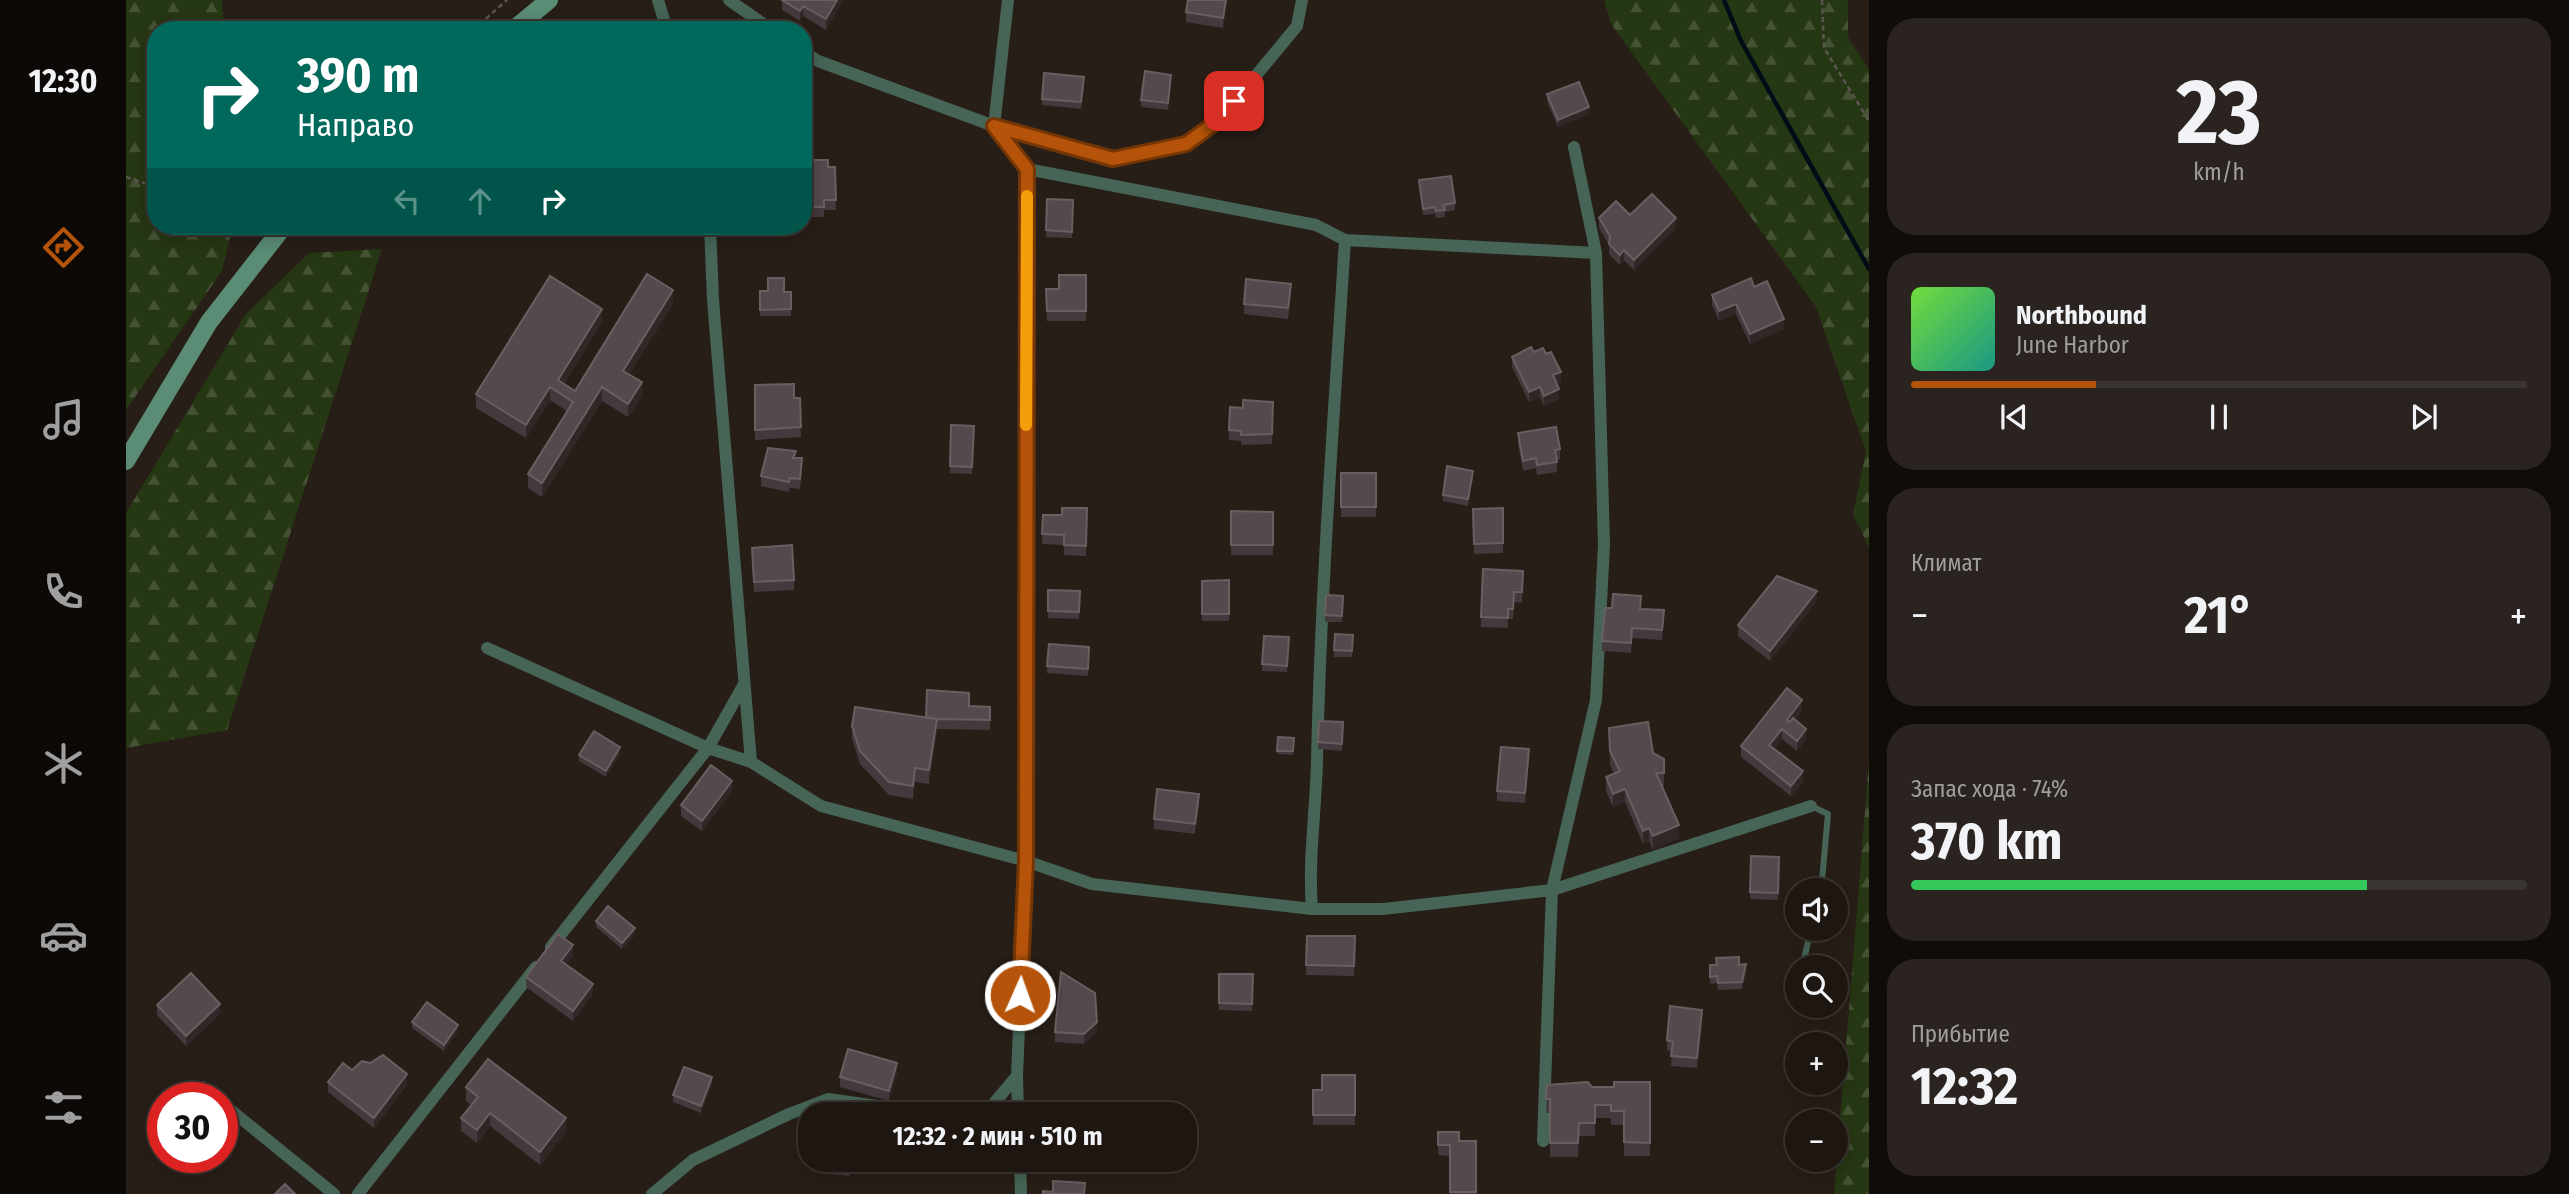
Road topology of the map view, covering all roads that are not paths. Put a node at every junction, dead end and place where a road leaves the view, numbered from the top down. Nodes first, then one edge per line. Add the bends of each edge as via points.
1 (549, 0) edge
2 (658, 0) edge
3 (729, 0) edge
4 (1008, 0) edge
5 (1301, 0) edge
6 (524, 21) edge
7 (664, 21) edge
8 (759, 21) edge
9 (812, 57) edge
10 (994, 126) junction
11 (1574, 147) dead end
12 (1027, 169) junction
13 (277, 235) edge
14 (711, 235) edge
15 (1345, 240) junction
16 (1597, 253) junction
17 (126, 461) edge
18 (487, 648) dead end
19 (743, 685) junction
20 (708, 748) junction
21 (751, 762) junction
22 (1811, 806) joint
23 (1026, 861) junction
24 (1822, 878) edge
25 (1552, 890) junction
26 (1312, 909) junction
27 (1017, 1076) junction
28 (820, 1102) edge
29 (849, 1102) edge
30 (995, 1102) edge
31 (1018, 1102) edge
32 (798, 1111) edge
33 (238, 1116) edge
34 (1543, 1141) dead end
35 (1020, 1172) edge
36 (334, 1194) edge
37 (358, 1194) edge
38 (652, 1194) edge
39 (1021, 1194) edge

1 - 6 main road
2 - 7 street
3 - 8 street
4 - 10 street
5 - 10 street via 1297,26 1219,120 1186,144 1113,159
9 - 10 street
10 - 12 street
11 - 16 street
12 - 15 street via 1316,225
12 - 23 street
13 - 17 main road via 209,322
14 - 19 street
15 - 16 street
15 - 26 street via 1320,647
16 - 25 street via 1604,545 1596,700
18 - 20 street
19 - 20 street
19 - 21 street
20 - 21 street
20 - 37 street
21 - 23 street via 821,806
22 - 24 lane via 1828,814
22 - 25 street
23 - 26 street via 1092,884
23 - 27 street
25 - 26 street via 1383,909
25 - 34 street
27 - 30 street
27 - 31 street
28 - 29 street
32 - 38 street via 693,1160
33 - 36 street
35 - 39 street

